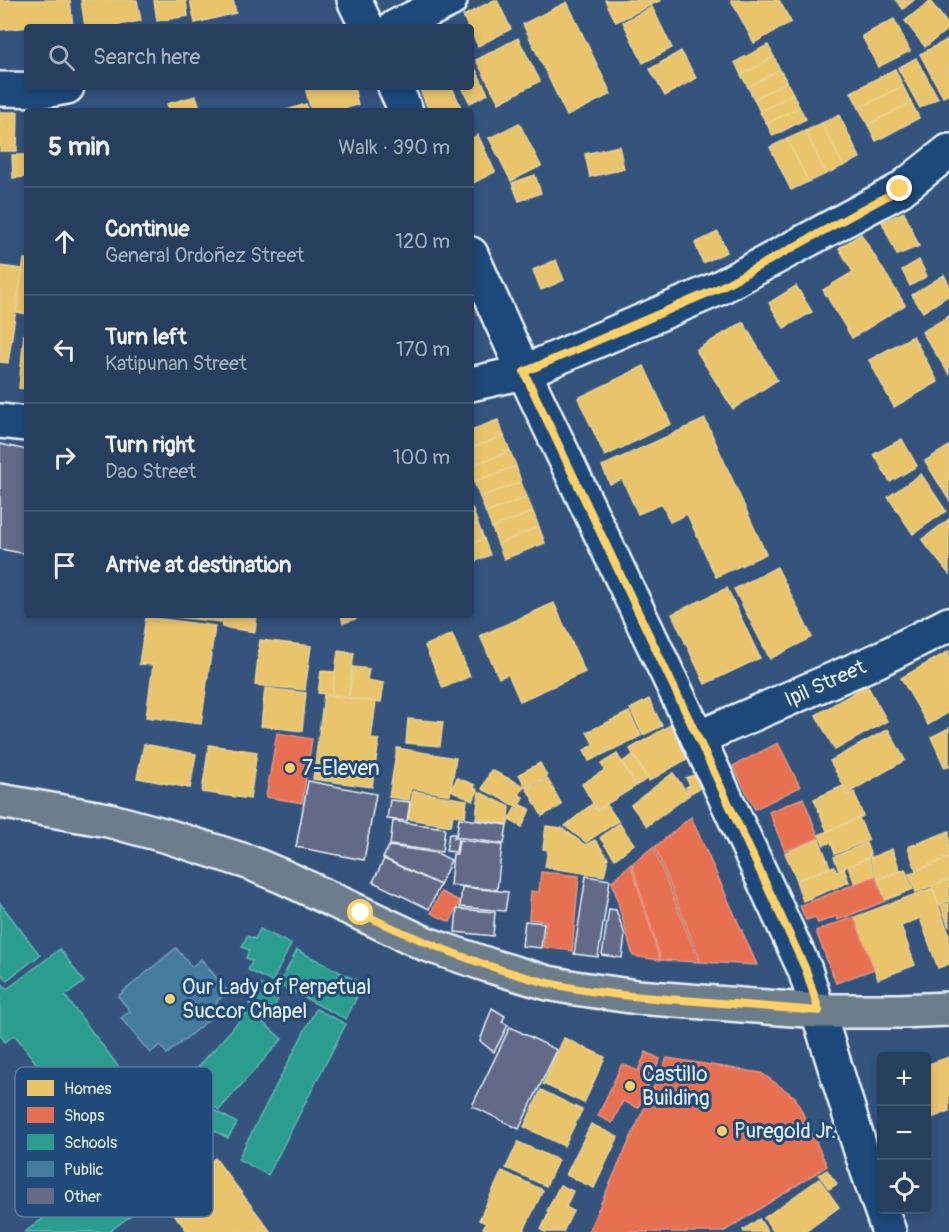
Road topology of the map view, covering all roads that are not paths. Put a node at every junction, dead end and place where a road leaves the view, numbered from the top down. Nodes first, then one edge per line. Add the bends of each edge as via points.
1 (354, 0) edge
2 (450, 0) edge
3 (366, 24) edge
4 (401, 24) edge
5 (0, 89) edge
6 (24, 89) edge
7 (396, 90) edge
8 (405, 108) edge
9 (949, 151) edge
10 (474, 261) edge
11 (524, 372) junction
12 (474, 383) edge
13 (0, 421) edge
14 (24, 424) edge
15 (949, 624) edge
16 (698, 738) junction
17 (0, 801) edge
18 (949, 1009) edge
19 (819, 1011) junction
20 (889, 1232) edge

1 - 3 street
2 - 4 street
5 - 6 street
7 - 8 street
9 - 11 street via 900,189 717,289
10 - 11 street
11 - 12 street
11 - 16 street
13 - 14 street
15 - 16 street, Ipil Street via 876,661
16 - 19 street via 806,970
17 - 19 main road via 118,822 248,862 426,944 539,980 638,997
18 - 19 main road
19 - 20 street

